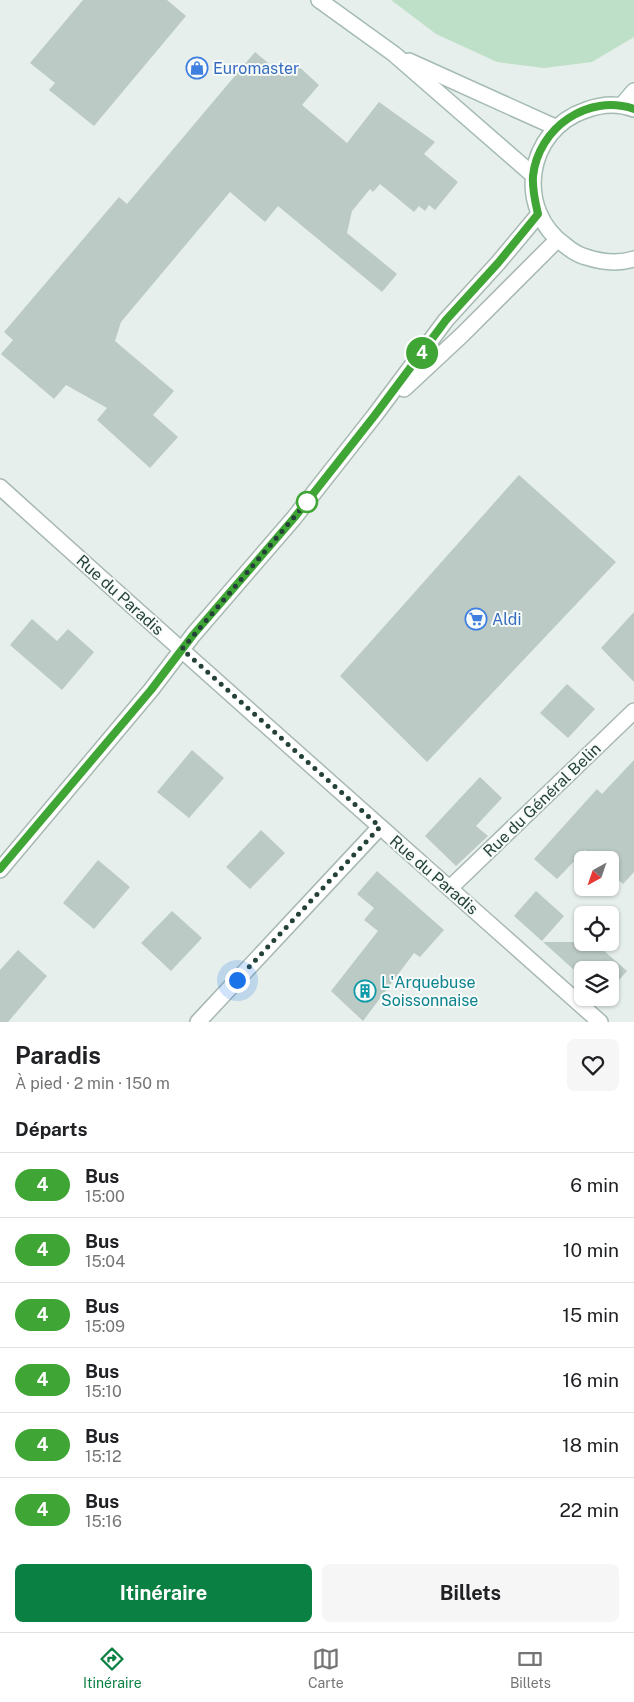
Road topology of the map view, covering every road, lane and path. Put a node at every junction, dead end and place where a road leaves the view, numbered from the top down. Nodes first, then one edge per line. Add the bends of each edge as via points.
1 (319, 0) edge
2 (394, 54) junction
3 (634, 91) edge
4 (628, 107) edge
5 (556, 127) junction
6 (533, 175) junction
7 (538, 214) junction
8 (557, 240) junction
9 (634, 258) edge
10 (375, 415) junction
11 (0, 487) edge
12 (182, 649) junction
13 (634, 711) edge
14 (380, 827) junction
15 (0, 870) edge
16 (450, 888) junction
17 (198, 1022) edge
18 (600, 1022) edge

1 - 2 street
2 - 5 street
2 - 6 street
3 - 4 street
4 - 5 street via 590,108 575,113
5 - 6 street via 540,149
6 - 7 street via 533,195
7 - 8 street
7 - 10 street via 446,320
8 - 9 street via 577,255 601,262
8 - 10 street via 462,335
10 - 12 street via 294,518
11 - 12 street, Rue du Paradis
12 - 14 street, Rue du Paradis
12 - 15 street
13 - 16 street, Rue du Général Belin
14 - 16 street, Rue du Paradis
14 - 17 street
16 - 18 street, Rue du Paradis

